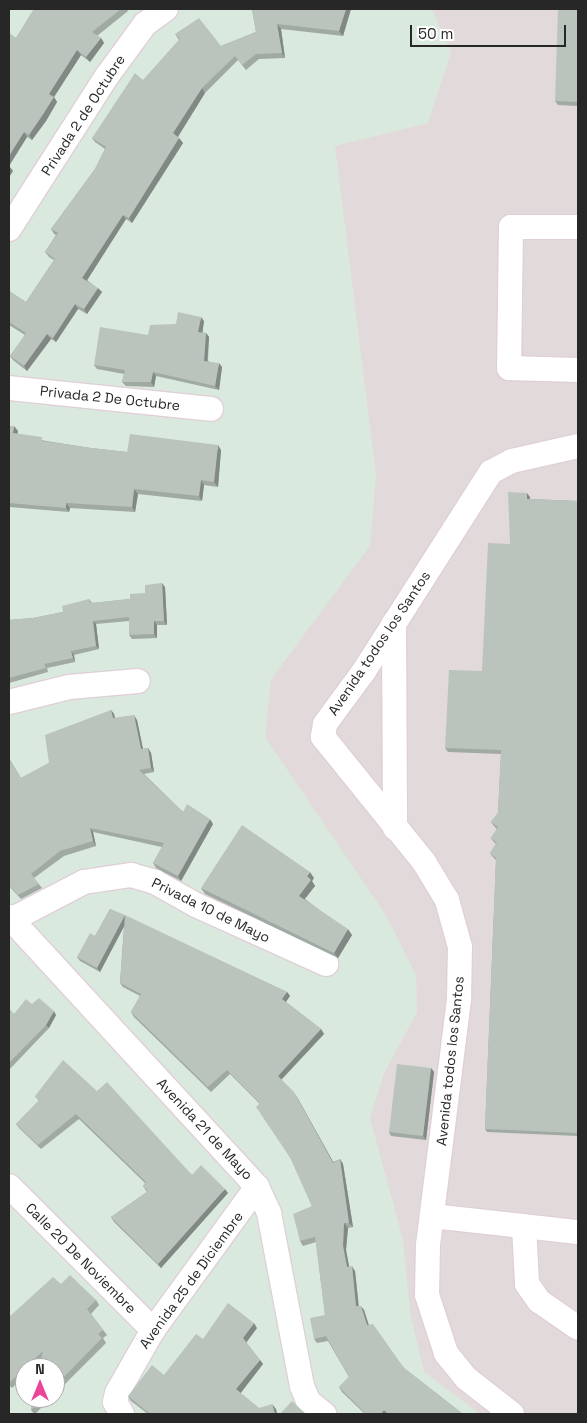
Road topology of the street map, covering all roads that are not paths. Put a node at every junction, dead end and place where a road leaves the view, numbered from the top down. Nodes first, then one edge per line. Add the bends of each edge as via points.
1 (166, 9) edge
2 (578, 227) edge
3 (9, 229) edge
4 (578, 370) edge
5 (9, 388) edge
6 (211, 409) dead end
7 (578, 446) edge
8 (394, 623) junction
9 (138, 681) dead end
10 (9, 702) edge
11 (395, 828) junction
12 (10, 919) edge
13 (326, 964) dead end
14 (9, 1186) edge
15 (257, 1187) junction
16 (432, 1216) junction
17 (524, 1226) junction
18 (578, 1232) edge
19 (578, 1328) edge
20 (153, 1330) junction
21 (118, 1408) edge
22 (324, 1414) edge
23 (512, 1414) edge

1 - 3 street, Privada 2 de Octubre via 145,24 107,76
2 - 4 street via 512,226 509,368
5 - 6 street, Privada 2 De Octubre
7 - 8 street, Avenida todos los Santos via 512,461 491,472
8 - 11 street
8 - 11 street, Avenida todos los Santos via 324,724 323,737
9 - 10 street via 69,687
11 - 16 street, Avenida todos los Santos via 448,900 460,947 459,998
12 - 13 street, Privada 10 de Mayo via 84,882 130,876 155,882 196,905
12 - 15 street, Avenida 21 de Mayo
14 - 20 street, Calle 20 De Noviembre
15 - 20 street, Avenida 25 de Diciembre
15 - 22 street, Avenida 21 de Mayo via 269,1213 302,1386 308,1401
16 - 17 street
16 - 23 street, Avenida todos los Santos via 427,1295 446,1353 466,1378
17 - 18 street
17 - 19 street via 527,1284 539,1301
20 - 21 street, Avenida 25 de Diciembre

